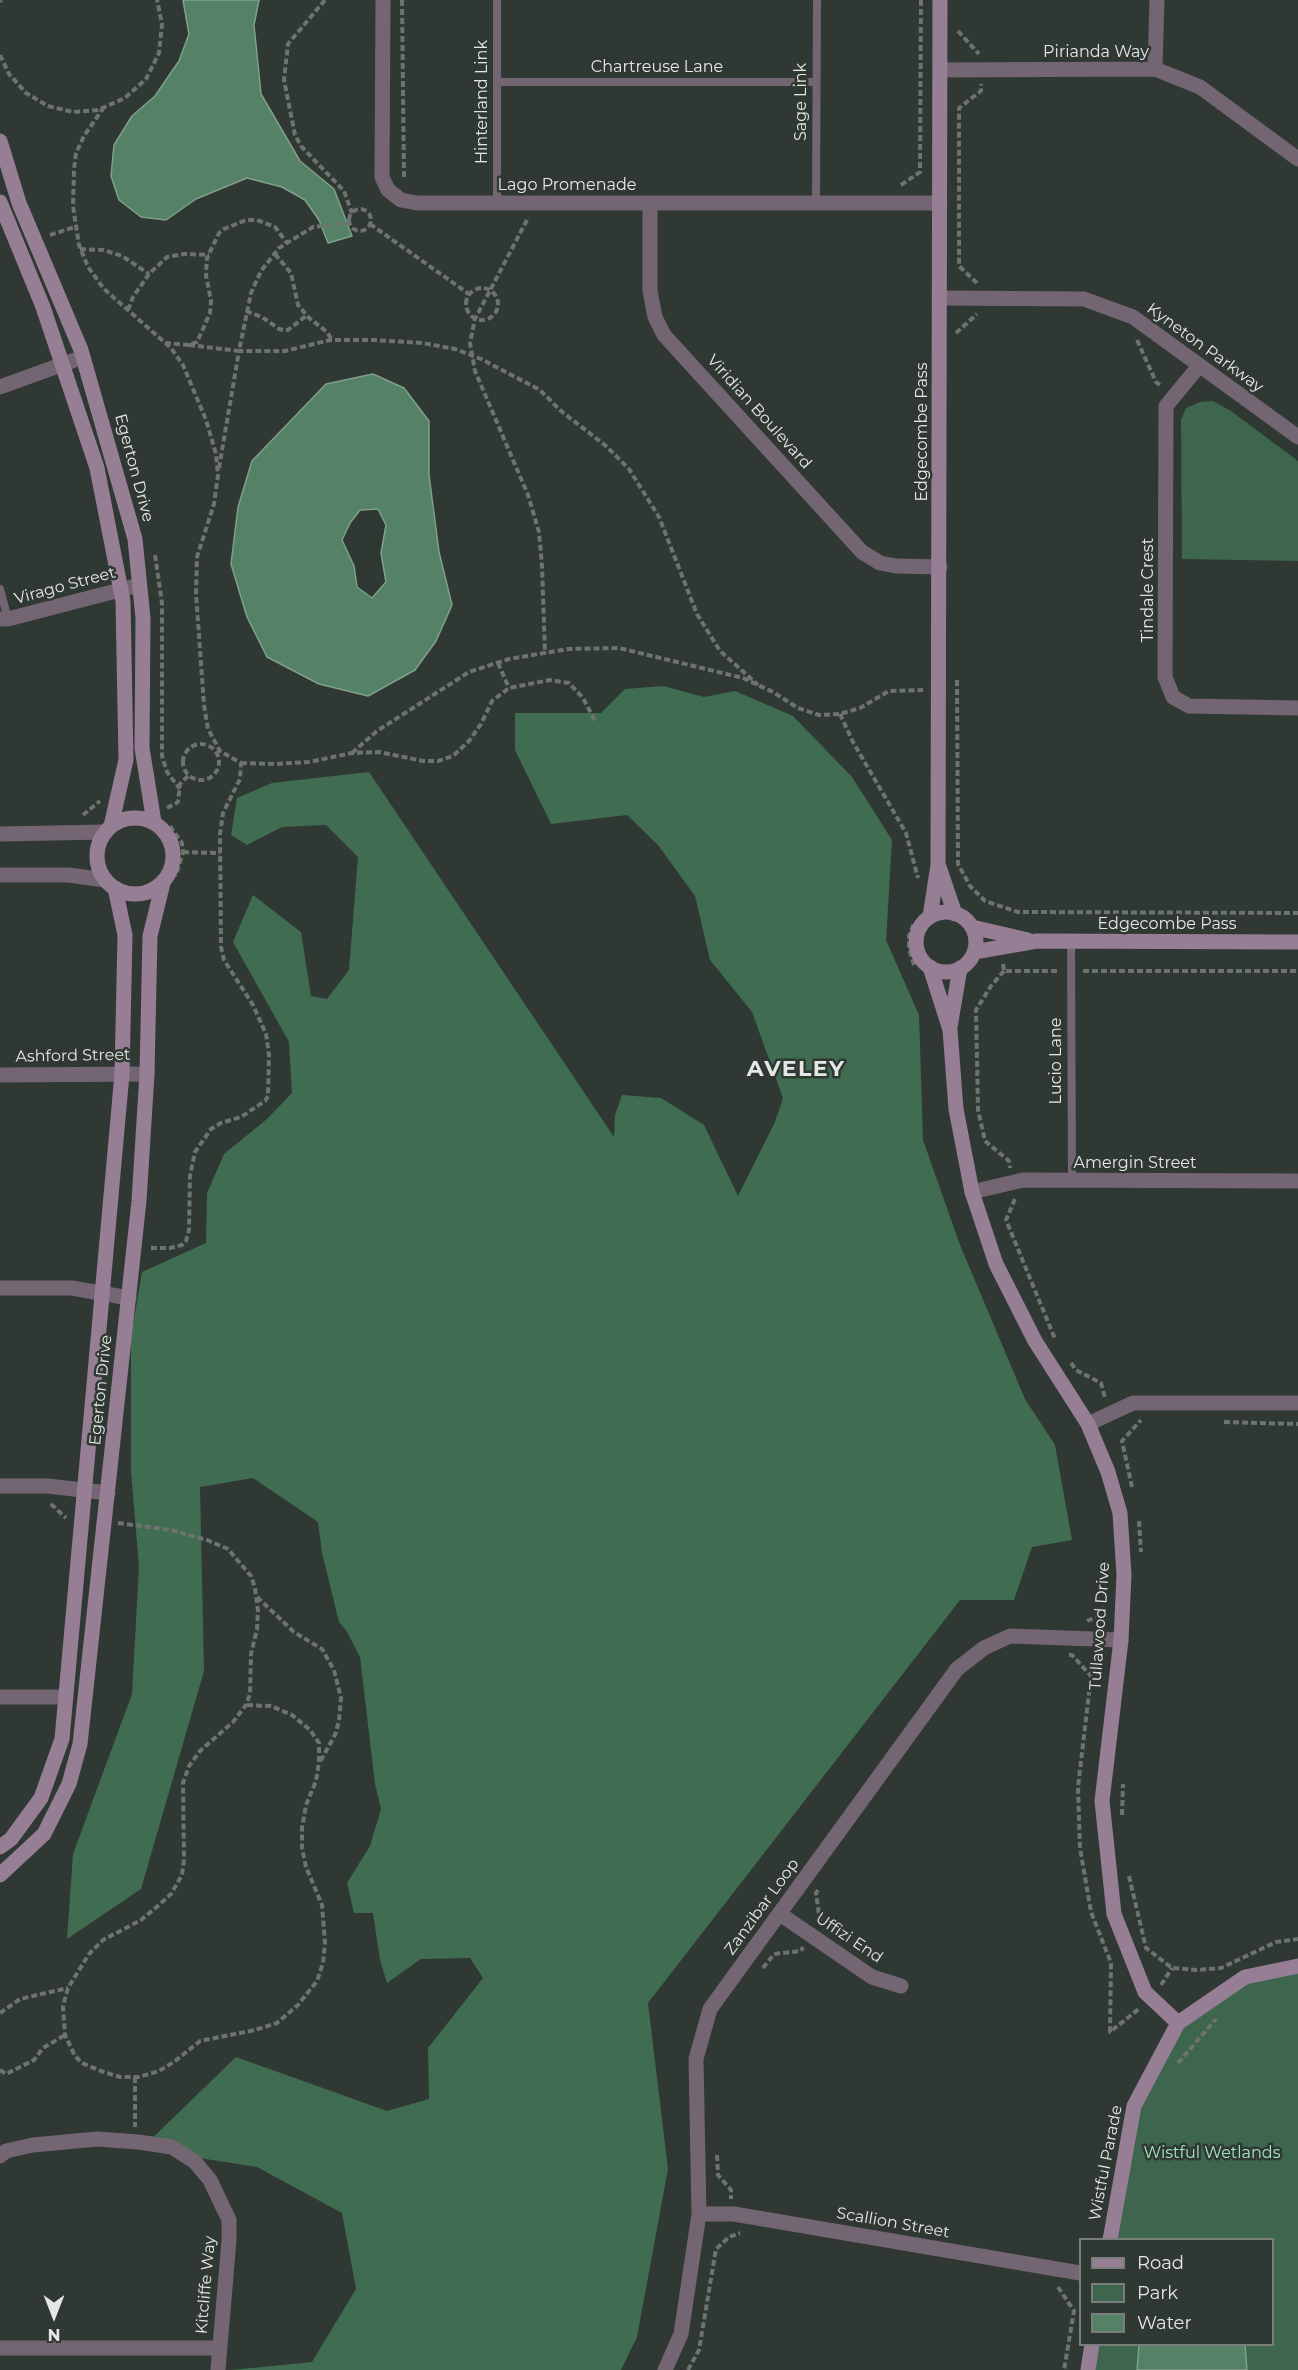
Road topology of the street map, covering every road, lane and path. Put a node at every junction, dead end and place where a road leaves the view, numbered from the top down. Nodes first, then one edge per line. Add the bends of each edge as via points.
1 (157, 0) edge
2 (325, 0) edge
3 (383, 0) edge
4 (402, 0) edge
5 (497, 0) edge
6 (817, 0) edge
7 (940, 0) edge
8 (1157, 0) edge
9 (920, 1) edge
10 (958, 22) dead end
11 (0, 55) edge
12 (1155, 69) junction
13 (940, 70) junction
14 (981, 70) junction
15 (497, 82) junction
16 (816, 82) junction
17 (104, 107) junction
18 (0, 141) edge
19 (1298, 159) edge
20 (411, 185) dead end
21 (891, 185) dead end
22 (0, 202) edge
23 (497, 203) junction
24 (536, 203) junction
25 (650, 203) junction
26 (816, 203) junction
27 (940, 203) junction
28 (352, 213) junction
29 (350, 223) junction
30 (370, 224) junction
31 (287, 243) junction
32 (80, 249) junction
33 (275, 254) junction
34 (208, 255) junction
35 (149, 274) junction
36 (490, 290) junction
37 (469, 294) junction
38 (940, 298) junction
39 (977, 298) junction
40 (128, 310) junction
41 (246, 311) junction
42 (306, 316) junction
43 (475, 319) junction
44 (956, 334) dead end
45 (1136, 338) dead end
46 (332, 340) junction
47 (165, 343) junction
48 (189, 345) junction
49 (239, 351) junction
50 (472, 356) junction
51 (83, 357) junction
52 (63, 365) junction
53 (1199, 366) junction
54 (0, 387) edge
55 (1175, 396) junction
56 (1298, 437) edge
57 (218, 475) junction
58 (939, 567) junction
59 (139, 585) junction
60 (0, 589) edge
61 (121, 590) junction
62 (4, 619) edge
63 (545, 653) junction
64 (498, 663) junction
65 (957, 678) dead end
66 (758, 685) junction
67 (509, 688) junction
68 (939, 690) junction
69 (957, 690) junction
70 (1298, 708) edge
71 (596, 723) dead end
72 (215, 747) junction
73 (352, 753) junction
74 (241, 763) junction
75 (189, 775) junction
76 (116, 801) junction
77 (161, 819) junction
78 (108, 829) junction
79 (72, 833) junction
80 (0, 834) edge
81 (183, 852) junction
82 (220, 853) junction
83 (938, 865) junction
84 (0, 875) edge
85 (110, 884) junction
86 (167, 884) junction
87 (1008, 909) junction
88 (1298, 913) edge
89 (956, 914) junction
90 (930, 917) junction
91 (972, 927) junction
92 (1001, 941) junction
93 (1071, 942) junction
94 (1298, 942) edge
95 (974, 951) junction
96 (930, 967) junction
97 (960, 968) junction
98 (1004, 971) junction
99 (1071, 971) junction
100 (1298, 971) edge
101 (950, 1030) junction
102 (122, 1074) junction
103 (147, 1074) junction
104 (0, 1075) edge
105 (1072, 1180) junction
106 (1298, 1181) edge
107 (1013, 1183) junction
108 (972, 1192) junction
109 (139, 1247) dead end
110 (0, 1288) edge
111 (102, 1293) junction
112 (129, 1298) junction
113 (1058, 1344) dead end
114 (1070, 1362) dead end
115 (1298, 1403) edge
116 (1113, 1412) junction
117 (1151, 1420) dead end
118 (1219, 1422) dead end
119 (1088, 1424) junction
120 (1298, 1424) edge
121 (1131, 1431) junction
122 (0, 1486) edge
123 (84, 1489) junction
124 (108, 1493) junction
125 (1134, 1497) dead end
126 (46, 1501) dead end
127 (1138, 1519) dead end
128 (81, 1520) junction
129 (104, 1521) junction
130 (1141, 1554) dead end
131 (256, 1597) junction
132 (1121, 1640) junction
133 (1061, 1655) dead end
134 (0, 1697) edge
135 (66, 1697) junction
136 (246, 1705) junction
137 (319, 1762) junction
138 (1123, 1780) dead end
139 (1122, 1826) dead end
140 (0, 1846) edge
141 (0, 1875) edge
142 (1128, 1875) dead end
143 (823, 1883) dead end
144 (780, 1914) junction
145 (811, 1935) junction
146 (1298, 1939) edge
147 (1298, 1966) edge
148 (1172, 1968) junction
149 (759, 1972) dead end
150 (902, 1986) dead end
151 (68, 1988) junction
152 (1152, 1999) junction
153 (0, 2013) edge
154 (1221, 2014) dead end
155 (1178, 2023) junction
156 (65, 2035) junction
157 (1174, 2068) dead end
158 (0, 2070) edge
159 (717, 2153) dead end
160 (0, 2156) edge
161 (699, 2214) junction
162 (730, 2214) junction
163 (750, 2235) dead end
164 (729, 2237) junction
165 (1110, 2238) edge
166 (1079, 2273) edge
167 (1048, 2285) dead end
168 (1092, 2346) edge
169 (0, 2348) edge
170 (219, 2348) junction
171 (218, 2370) edge
172 (665, 2370) edge
173 (688, 2370) edge
174 (1064, 2370) edge
175 (1088, 2370) edge

1 - 17 path via 162,24 159,53 146,79 125,98
2 - 28 path via 288,44 284,80 295,135 344,191
3 - 23 street, Lago Promenade via 382,177 388,190 401,200 417,203
4 - 20 path via 402,178
5 - 15 lane, Hinterland Link
6 - 16 lane, Sage Link
7 - 13 street, Edgecombe Pass
8 - 12 street
9 - 21 path via 920,172 902,185
10 - 14 path via 958,33 981,55
11 - 17 path via 9,74 26,93 48,106 73,112
12 - 14 street, Pirianda Way
12 - 19 street, Pirianda Way via 1200,87
13 - 14 street, Pirianda Way
13 - 27 street, Edgecombe Pass
14 - 39 path via 981,91 959,108 959,266 977,281
15 - 16 lane, Chartreuse Lane
15 - 23 lane, Hinterland Link
16 - 26 lane, Sage Link
17 - 32 path via 76,153 73,206
18 - 51 street, Egerton Drive via 19,203
22 - 52 street
23 - 24 street, Lago Promenade
24 - 25 street, Lago Promenade
24 - 36 path
25 - 26 street, Lago Promenade
25 - 58 street, Viridian Boulevard via 650,291 655,317 664,334 862,552 880,563
26 - 27 street, Lago Promenade
27 - 38 street, Edgecombe Pass
28 - 29 path
28 - 30 path via 366,210 371,216
29 - 30 path via 360,231
29 - 31 path via 303,232
30 - 37 path
31 - 33 path
31 - 34 path via 275,227 246,220 219,233
32 - 35 path via 122,256
32 - 40 path via 104,289
33 - 41 path via 261,271
33 - 42 path via 291,273 298,305
34 - 35 path via 168,257
34 - 48 path via 210,313 197,342
35 - 40 path
36 - 37 path via 478,288
36 - 43 path
36 - 43 path via 499,300 498,310 486,320
37 - 43 path via 467,310
38 - 39 street, Kyneton Parkway
38 - 58 street, Edgecombe Pass
39 - 44 path via 978,314
39 - 53 street, Kyneton Parkway via 1084,299 1133,317
40 - 47 path
41 - 42 path via 284,330
41 - 49 path
42 - 46 path
43 - 50 path via 470,343
45 - 55 path via 1156,382
46 - 49 path via 285,351
46 - 50 path via 423,343
47 - 48 path
47 - 57 path via 183,365 206,420
48 - 49 path
49 - 57 path
50 - 63 path via 539,532
50 - 66 path via 540,390 629,469 659,517 697,614 720,651
51 - 52 street
51 - 59 street, Egerton Drive via 135,539
52 - 54 street
52 - 61 street via 97,468
53 - 55 street, Tindale Crest
53 - 56 street, Kyneton Parkway
55 - 70 street, Tindale Crest via 1166,406 1165,677 1173,697 1189,706
57 - 72 path via 214,504 197,557 196,594 204,705
58 - 68 street, Edgecombe Pass
59 - 61 street, Virago Street
59 - 77 street, Egerton Drive via 143,618 142,748
60 - 62 lane
61 - 62 street, Virago Street
61 - 76 street via 126,760
63 - 64 path
63 - 66 path via 620,648
64 - 67 path
64 - 73 path via 469,672 377,731
65 - 69 path
66 - 68 path via 819,715 860,708 889,691
67 - 71 path via 550,680 569,683 583,698
67 - 73 path via 492,701 470,741 453,756 423,761 388,753
68 - 69 path
68 - 83 street, Edgecombe Pass
69 - 87 path via 958,864 970,886 985,901
72 - 74 path
72 - 75 path via 219,762 215,773 205,779
72 - 75 path via 199,744 189,749 183,765
73 - 74 path via 309,762
74 - 82 path via 240,779 223,813
75 - 77 path via 180,784 178,802 161,808
76 - 78 street
76 - 79 path via 100,801 72,825
77 - 78 street via 132,817
77 - 81 path via 176,832
77 - 86 street via 174,850
78 - 79 street
78 - 85 street via 97,851 100,872
79 - 80 street
81 - 82 path
81 - 86 path via 181,865
82 - 109 path via 221,947 224,960 253,1005 266,1034 268,1096 255,1110 212,1129 195,1152 186,1241 170,1248
83 - 89 street, Edgecombe Pass
83 - 90 street, Edgecombe Pass
84 - 85 street via 69,875
85 - 86 street via 126,893 140,894
85 - 102 street, Egerton Drive via 125,935
86 - 103 street, Egerton Drive via 150,936
87 - 88 path
87 - 92 path
89 - 90 street via 946,912
89 - 91 street
90 - 96 street via 918,932 916,942 922,960
91 - 92 street, Edgecombe Pass
91 - 95 street
92 - 93 street, Edgecombe Pass
92 - 95 street, Edgecombe Pass
92 - 98 path
93 - 94 street, Edgecombe Pass
93 - 99 lane, Lucio Lane
95 - 97 street
96 - 97 street via 945,971
96 - 101 street, Tullawood Drive
97 - 101 street, Tullawood Drive
98 - 99 path
98 - 107 path via 976,1010 978,1110 985,1141 1009,1161
99 - 100 path
99 - 105 lane, Lucio Lane
101 - 108 street, Tullawood Drive via 956,1110
102 - 103 street, Ashford Street
102 - 104 street, Ashford Street
102 - 111 street, Egerton Drive
103 - 112 street, Egerton Drive
105 - 106 street, Amergin Street
105 - 107 street, Amergin Street
107 - 108 street, Amergin Street
107 - 113 path via 1015,1200 1006,1220
108 - 119 street, Tullawood Drive via 996,1264 1035,1341
110 - 111 street via 72,1288
111 - 112 street
111 - 123 street, Egerton Drive
112 - 124 street, Egerton Drive
114 - 116 path via 1076,1370 1101,1383
115 - 116 street via 1133,1403
116 - 119 street
116 - 121 path
117 - 121 path via 1140,1420
118 - 120 path
119 - 132 street, Tullawood Drive via 1120,1513 1124,1575
121 - 125 path via 1122,1441
122 - 123 street
123 - 124 street
123 - 128 street, Egerton Drive
124 - 129 street, Egerton Drive
126 - 128 path via 61,1511 64,1518
127 - 130 path
128 - 135 street, Egerton Drive
129 - 131 path via 171,1530 228,1549 251,1576
129 - 141 street, Egerton Drive via 80,1744 69,1784 44,1834
131 - 136 path via 257,1629
131 - 137 path via 294,1632 322,1649 334,1670 341,1698 339,1721
132 - 144 street, Zanzibar Loop via 1010,1636 984,1647 957,1669
132 - 152 street, Tullawood Drive via 1102,1801 1114,1914 1145,1992
133 - 152 path via 1072,1655 1091,1676 1078,1787 1080,1848 1091,1912 1111,1963 1110,2032
134 - 135 street
135 - 140 street, Egerton Drive via 62,1739 41,1798 11,1839
136 - 137 path via 271,1706 292,1715 319,1743
136 - 151 path via 189,1766 183,1783 182,1875 171,1894 141,1920 103,1940
137 - 156 path via 306,1805 302,1848 322,1905 325,1943 317,1981 298,2005 277,2022 200,2042 159,2071 139,2077 120,2077 82,2063
138 - 139 path
142 - 148 path via 1146,1948
143 - 145 path via 816,1893 820,1921
144 - 145 street, Uffizi End
144 - 161 street, Zanzibar Loop via 710,2009 696,2059
145 - 149 path via 801,1951 774,1954
145 - 150 street, Uffizi End via 872,1977
146 - 148 path via 1276,1942 1221,1968
147 - 155 street, Wistful Parade via 1245,1977
148 - 152 path
151 - 153 path via 20,1999
151 - 156 path via 63,2006
152 - 155 street, Tullawood Drive
154 - 157 path
155 - 165 street, Wistful Parade via 1134,2106
156 - 158 path via 43,2048 34,2060 6,2074
159 - 162 path via 718,2175 731,2190
160 - 170 street, Kitcliffe Way via 33,2145 96,2139 172,2147 195,2162 210,2180 229,2220
161 - 162 street, Scallion Street
161 - 172 street, Zanzibar Loop via 681,2334
162 - 164 path
162 - 166 street, Scallion Street
163 - 164 path via 738,2233
164 - 173 path via 716,2249 699,2350
167 - 174 path via 1059,2287 1074,2311
168 - 175 street
169 - 170 street
170 - 171 street, Kitcliffe Way

